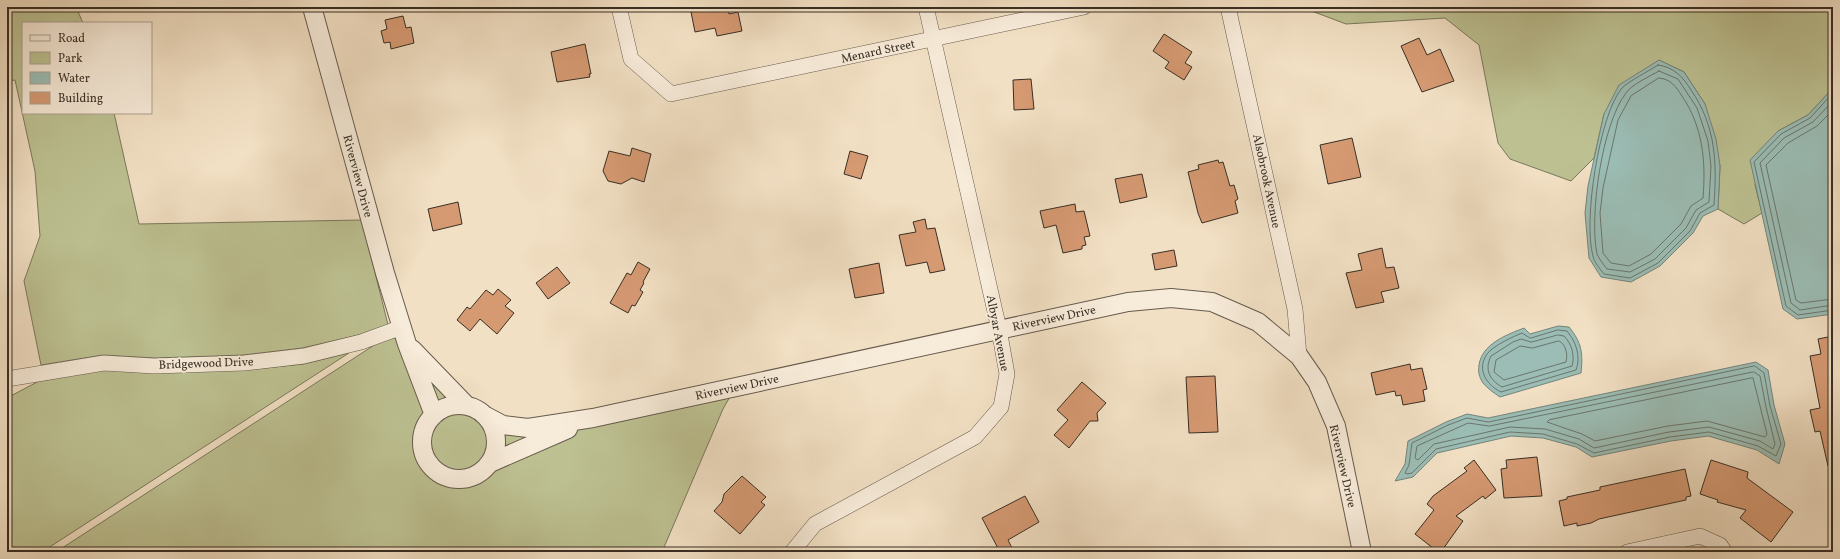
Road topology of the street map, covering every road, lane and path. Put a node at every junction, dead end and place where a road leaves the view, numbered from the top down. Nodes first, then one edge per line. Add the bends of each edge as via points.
1 (312, 7) edge
2 (619, 7) edge
3 (926, 7) edge
4 (1084, 7) edge
5 (1228, 7) edge
6 (934, 39) junction
7 (999, 329) junction
8 (404, 336) junction
9 (1299, 356) junction
10 (7, 379) edge
11 (467, 406) junction
12 (434, 415) junction
13 (486, 416) junction
14 (592, 418) junction
15 (490, 462) junction
16 (792, 552) edge
17 (1362, 552) edge
18 (1628, 552) edge
19 (1725, 552) edge

1 - 8 street, Riverview Drive
2 - 6 street, Menard Street via 631,59 671,94
3 - 6 street, Albyar Avenue
4 - 6 street, Menard Street
5 - 9 street, Alsobrook Avenue via 1295,309
6 - 7 street, Albyar Avenue
7 - 9 street, Riverview Drive via 1128,302 1172,298 1212,302 1258,322
7 - 14 street, Riverview Drive
7 - 16 street, Albyar Avenue via 1007,374 1001,407 976,437 816,524
8 - 10 street, Bridgewood Drive via 361,342 304,356 244,363 154,366 104,362
8 - 11 street, Riverview Drive
8 - 12 street, Riverview Drive
9 - 17 street, Riverview Drive via 1317,382 1336,426
11 - 12 street via 455,405 444,408
11 - 13 street, Riverview Drive
12 - 15 street, Riverview Drive via 423,434 423,446 431,466 440,473 455,478 472,477
13 - 14 street, Riverview Drive via 503,425 528,428
13 - 15 street via 493,427 496,439 495,451
14 - 15 street, Riverview Drive
18 - 19 street via 1700,536 1720,545

